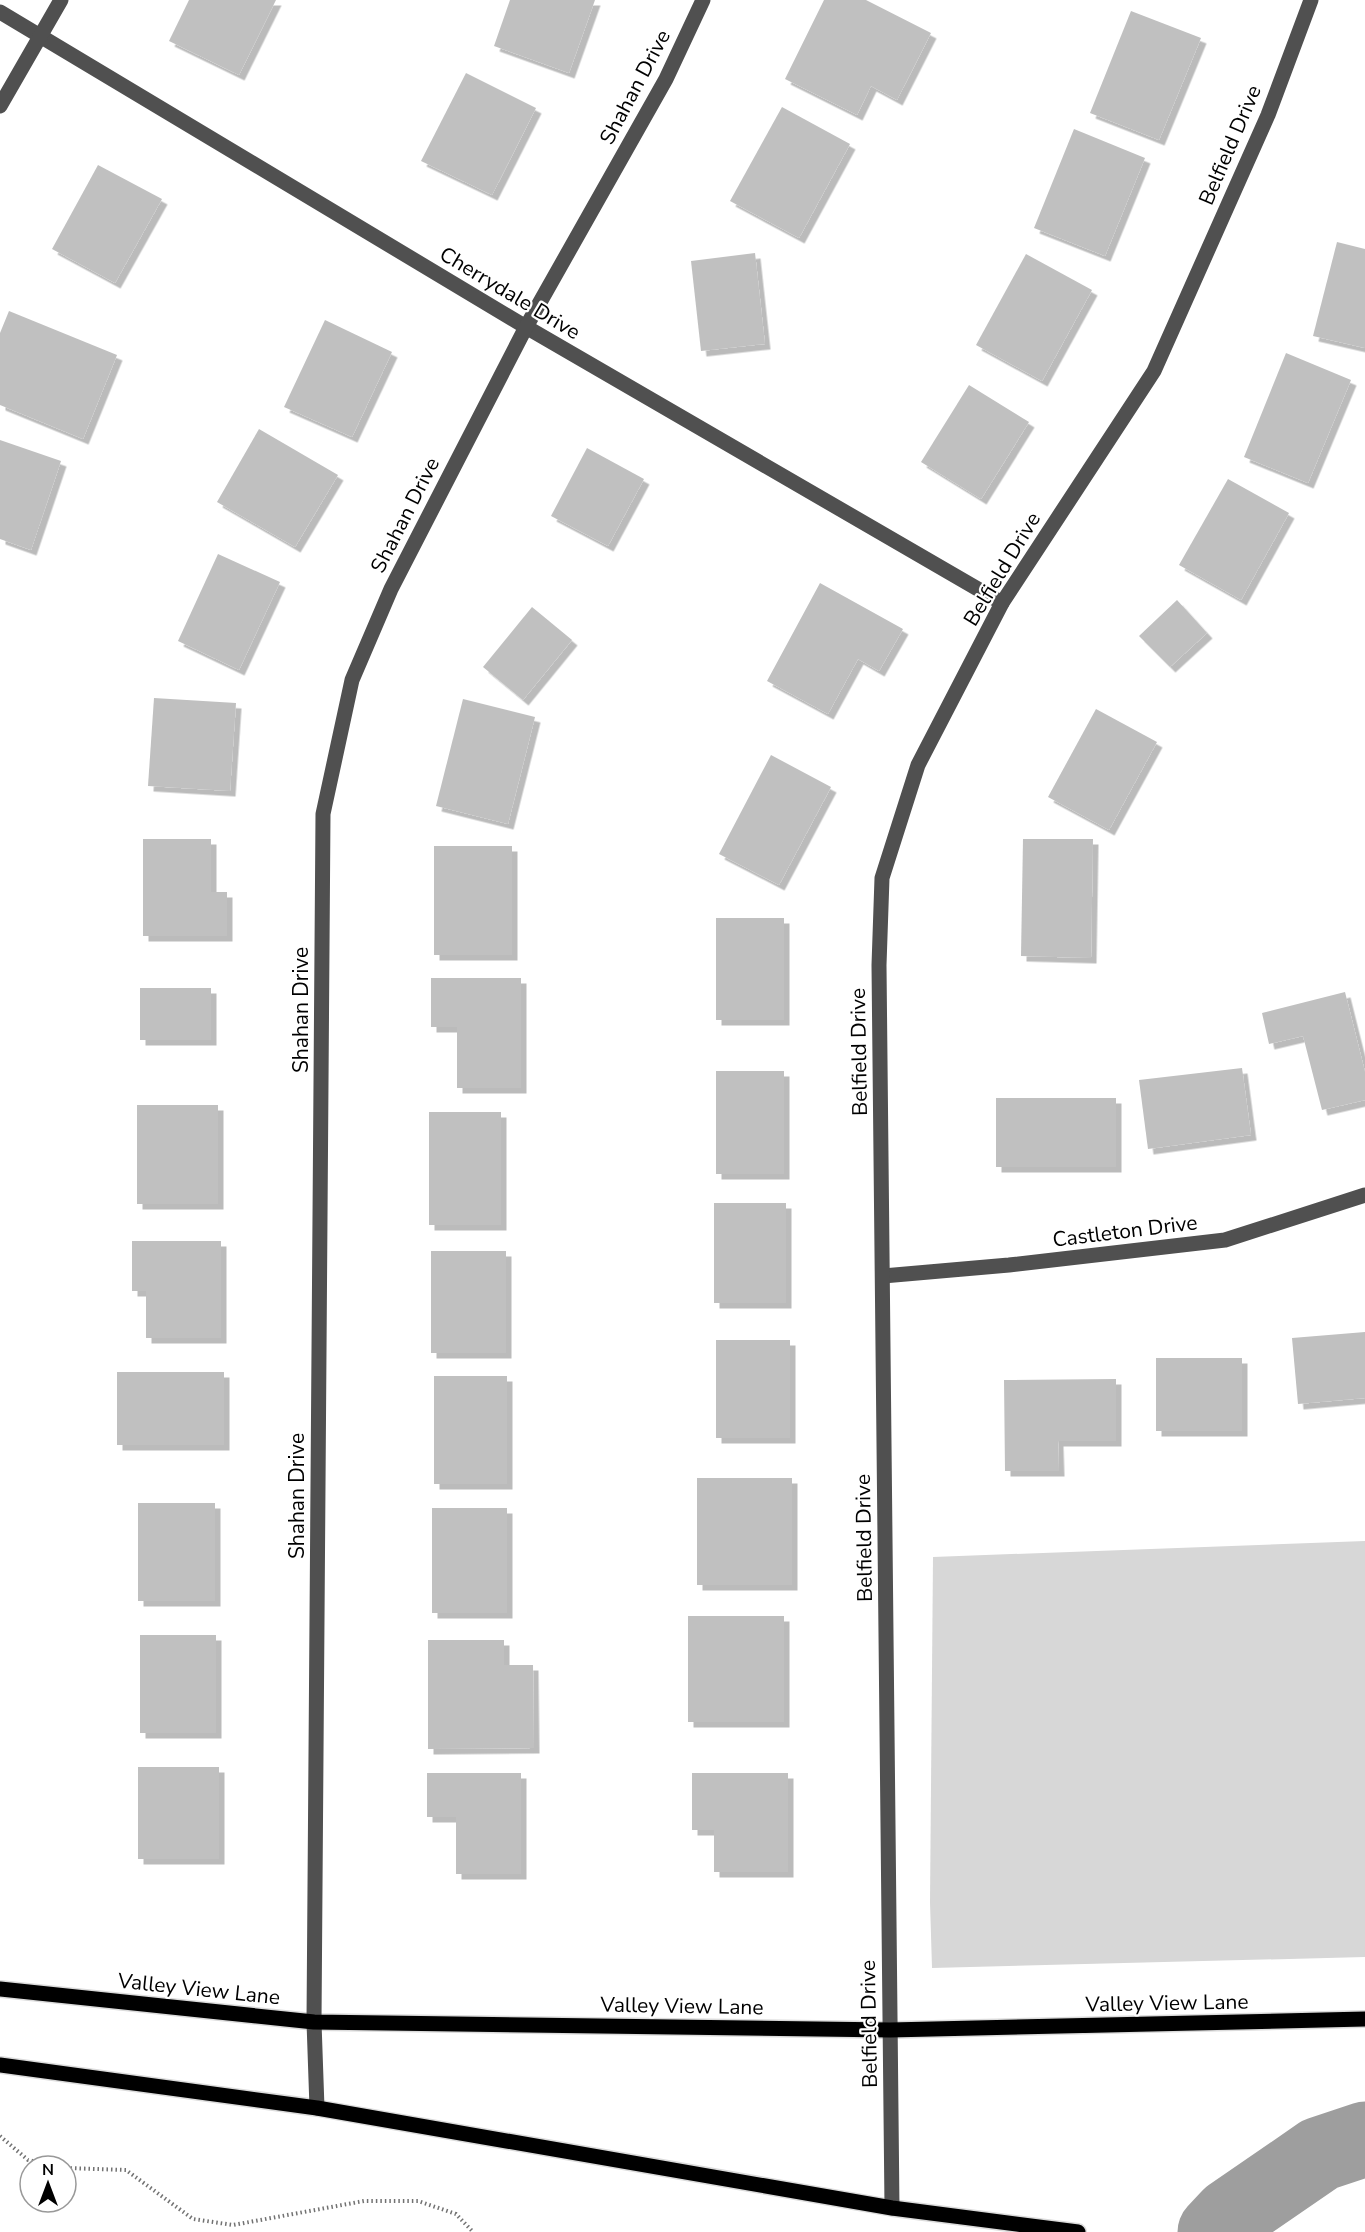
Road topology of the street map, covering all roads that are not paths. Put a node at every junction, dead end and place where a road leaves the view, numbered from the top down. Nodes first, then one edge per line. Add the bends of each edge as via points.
1 (61, 0) edge
2 (703, 0) edge
3 (1311, 0) edge
4 (0, 12) edge
5 (41, 36) junction
6 (0, 106) edge
7 (526, 327) junction
8 (1002, 603) junction
9 (1365, 1195) edge
10 (883, 1276) junction
11 (0, 1989) edge
12 (1365, 2019) edge
13 (314, 2022) junction
14 (890, 2030) junction
15 (0, 2065) edge
16 (317, 2108) junction
17 (892, 2208) junction
18 (1077, 2232) edge

1 - 5 street
2 - 7 street, Shahan Drive via 666,80
3 - 8 street, Belfield Drive via 1268,115 1154,371
4 - 5 street, Cherrydale Drive
5 - 6 street
5 - 7 street, Cherrydale Drive
7 - 8 street, Cherrydale Drive
7 - 13 street, Shahan Drive via 391,589 352,680 323,814
8 - 10 street, Belfield Drive via 918,765 882,878 879,965
9 - 10 street, Castleton Drive via 1225,1240
10 - 14 street, Belfield Drive
11 - 13 main road, Valley View Lane
12 - 14 main road, Valley View Lane
13 - 14 main road, Valley View Lane
13 - 16 street, Shahan Drive
14 - 17 street, Belfield Drive
15 - 16 main road
16 - 17 main road
17 - 18 main road

